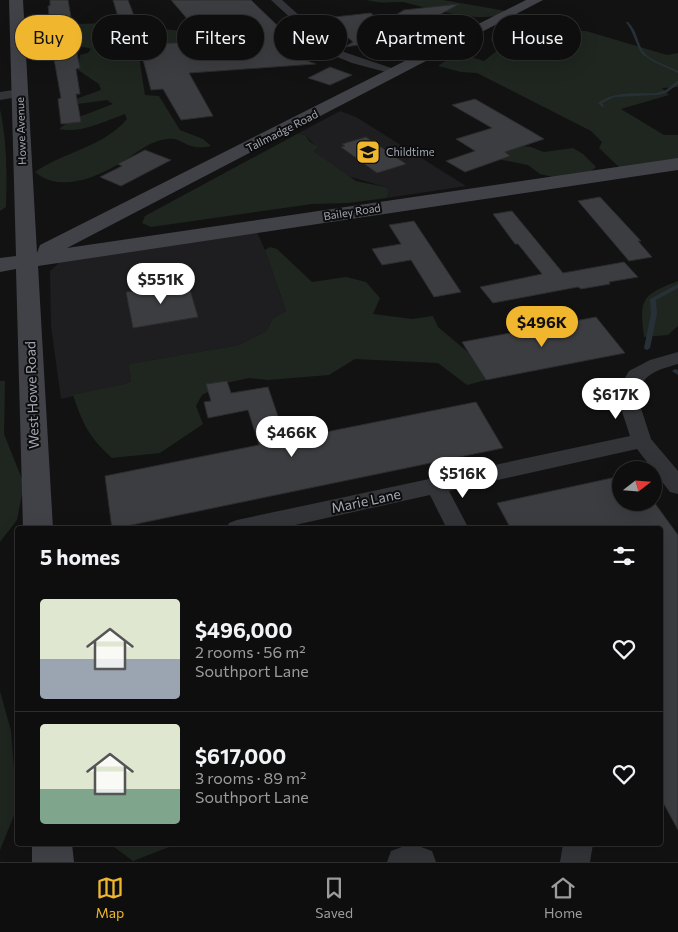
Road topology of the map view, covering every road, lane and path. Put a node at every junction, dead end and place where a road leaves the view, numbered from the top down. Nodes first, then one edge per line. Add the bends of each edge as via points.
1 (16, 0) edge
2 (276, 0) edge
3 (536, 0) edge
4 (397, 72) junction
5 (10, 94) edge
6 (678, 164) edge
7 (26, 261) junction
8 (0, 266) edge
9 (0, 280) edge
10 (670, 361) edge
11 (642, 441) junction
12 (436, 486) junction
13 (678, 486) edge
14 (38, 526) edge
15 (251, 526) edge
16 (456, 526) edge
17 (52, 846) edge
18 (578, 846) edge
19 (53, 862) edge
20 (402, 862) edge
21 (421, 862) edge
22 (575, 862) edge

1 - 5 street, Howe Avenue
2 - 4 street via 333,51
3 - 4 street, Tallmadge Road
4 - 7 street, Tallmadge Road
5 - 7 street, Howe Avenue
6 - 7 street, Bailey Road
7 - 8 street
7 - 9 street
7 - 14 street, West Howe Road
10 - 11 street via 636,375 626,393
11 - 12 street, Marie Lane
11 - 13 street
12 - 15 street, Marie Lane
12 - 16 street
17 - 19 street
18 - 22 street
20 - 21 street

